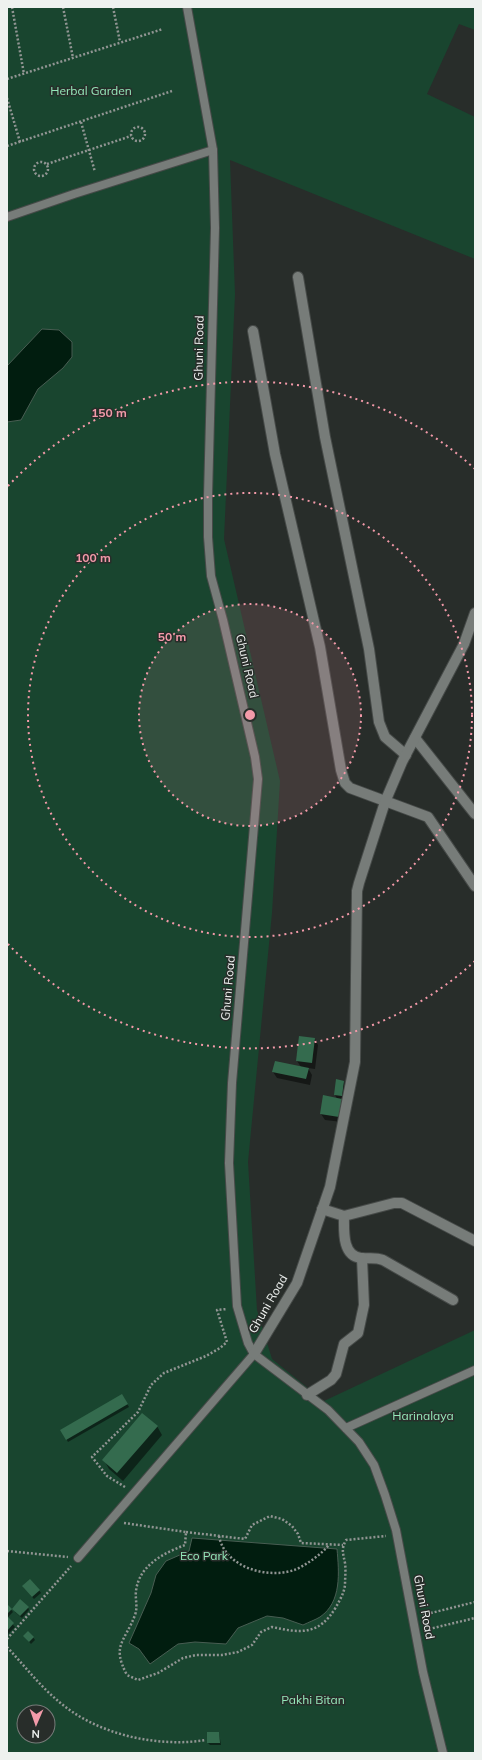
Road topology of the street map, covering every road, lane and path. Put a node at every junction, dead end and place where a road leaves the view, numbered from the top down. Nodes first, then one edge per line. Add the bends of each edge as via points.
1 (12, 7) edge
2 (63, 7) edge
3 (113, 7) edge
4 (186, 7) edge
5 (164, 28) dead end
6 (120, 42) junction
7 (72, 58) junction
8 (24, 74) junction
9 (7, 79) edge
10 (172, 91) dead end
11 (7, 98) edge
12 (81, 122) junction
13 (131, 136) junction
14 (20, 142) junction
15 (7, 146) edge
16 (213, 150) junction
17 (89, 151) junction
18 (47, 164) junction
19 (95, 172) dead end
20 (7, 217) edge
21 (298, 277) dead end
22 (253, 331) dead end
23 (475, 613) edge
24 (415, 738) junction
25 (404, 758) junction
26 (386, 801) junction
27 (475, 814) edge
28 (475, 886) edge
29 (322, 1209) junction
30 (344, 1216) junction
31 (475, 1241) edge
32 (362, 1258) junction
33 (453, 1300) dead end
34 (238, 1307) junction
35 (254, 1354) junction
36 (475, 1370) edge
37 (307, 1395) junction
38 (346, 1428) junction
39 (134, 1493) junction
40 (110, 1520) junction
41 (186, 1532) junction
42 (397, 1535) junction
43 (219, 1536) junction
44 (329, 1545) junction
45 (344, 1545) junction
46 (7, 1551) edge
47 (78, 1558) junction
48 (475, 1602) edge
49 (412, 1618) junction
50 (475, 1618) edge
51 (416, 1633) junction
52 (7, 1639) edge
53 (7, 1647) edge
54 (206, 1740) dead end
55 (443, 1753) edge

1 - 8 path
2 - 7 path
3 - 6 path
4 - 16 lane, Ghuni Road
5 - 6 path
6 - 7 path
7 - 8 path
8 - 9 path
10 - 12 path
11 - 14 path
12 - 14 path
12 - 17 path
13 - 13 path via 132,131 138,127 142,127 146,133 139,142
13 - 17 path
14 - 15 path
16 - 20 lane
16 - 34 lane, Ghuni Road via 215,228 208,496 210,568 258,779 232,1083 229,1163
17 - 18 path
17 - 19 path
18 - 18 path via 48,172 38,176 34,170 37,162
21 - 25 street via 325,437 369,649 379,722 386,737
22 - 26 street via 275,454 320,647 341,770 345,783 350,788
23 - 24 street, Ghuni Road via 464,644
24 - 25 street, Ghuni Road
24 - 27 street
25 - 26 street, Ghuni Road
26 - 28 street via 428,817
26 - 29 street, Ghuni Road via 357,891 355,1062 330,1187
29 - 30 street
29 - 35 street, Ghuni Road via 297,1283
30 - 31 street via 402,1203
30 - 32 street via 347,1249 352,1255
32 - 33 street via 383,1260
32 - 37 street via 364,1305 358,1333 344,1344 336,1374
34 - 35 lane, Ghuni Road via 248,1343
34 - 39 path via 217,1310 226,1342 206,1356 164,1373 151,1385 138,1412 92,1457 107,1476
35 - 37 lane, Ghuni Road
35 - 39 lane
36 - 38 lane
37 - 38 lane, Ghuni Road via 328,1410
38 - 42 lane, Ghuni Road via 374,1465 386,1495
39 - 40 lane
40 - 41 path
40 - 47 lane
41 - 43 path
41 - 45 path via 185,1545 151,1562 137,1582 135,1614 118,1656 127,1675 138,1680 158,1673 183,1658 238,1652 252,1645 261,1632 272,1627 292,1632 322,1624 334,1610 345,1586 345,1563 342,1552
42 - 45 path via 346,1540
42 - 49 lane, Ghuni Road
43 - 44 path via 245,1539 252,1525 270,1516 282,1519 292,1526 298,1534 300,1543
43 - 44 path via 220,1545 234,1560 247,1568 281,1573 296,1569
44 - 45 path
46 - 47 path
47 - 52 path
48 - 49 path
49 - 51 lane, Ghuni Road
50 - 51 path
51 - 55 lane, Ghuni Road
53 - 54 path via 57,1701 98,1727 158,1741

